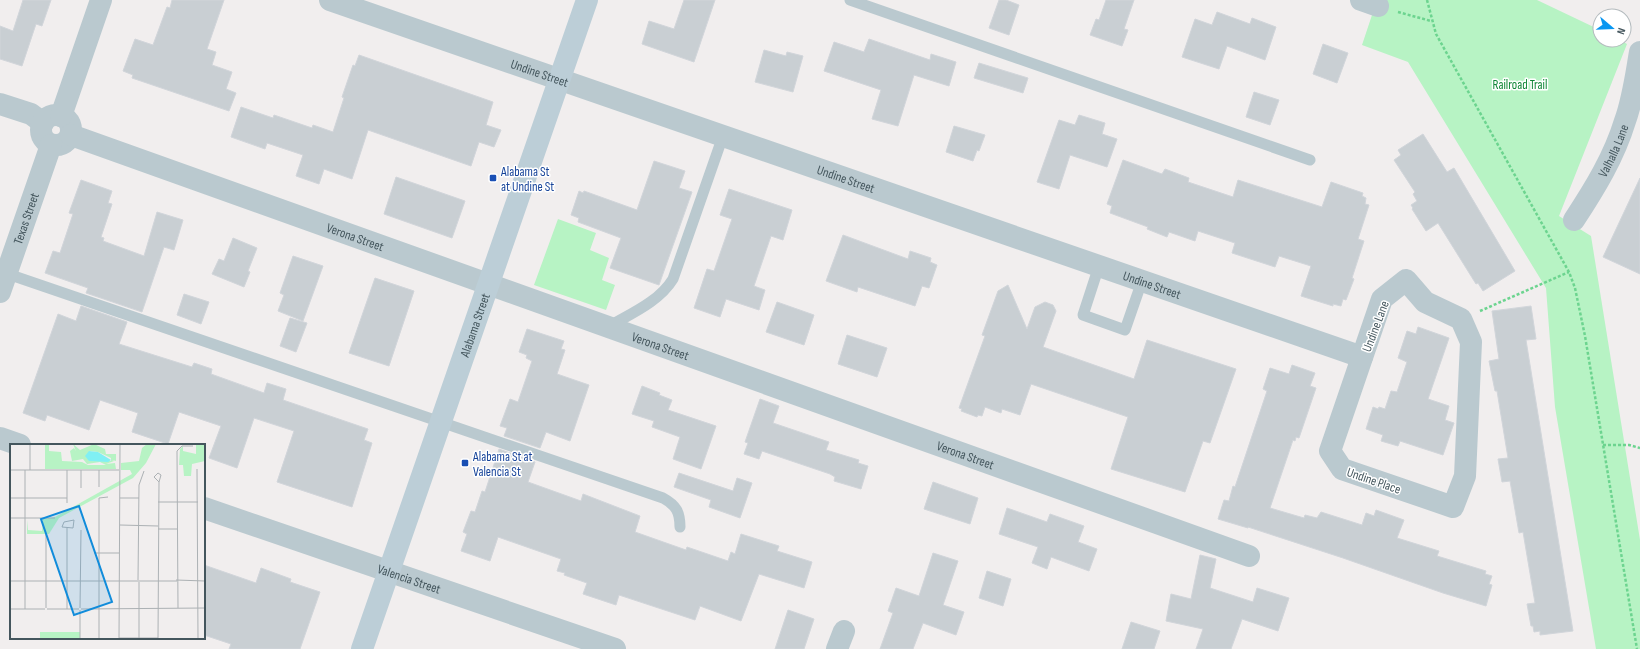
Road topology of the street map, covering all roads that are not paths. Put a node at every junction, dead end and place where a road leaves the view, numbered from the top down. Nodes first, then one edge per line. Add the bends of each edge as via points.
1 (101, 0) edge
2 (330, 0) edge
3 (587, 0) edge
4 (850, 0) edge
5 (1640, 52) edge
6 (560, 79) junction
7 (0, 104) edge
8 (52, 119) junction
9 (71, 136) junction
10 (723, 136) junction
11 (51, 145) junction
12 (1310, 160) dead end
13 (1574, 220) dead end
14 (1099, 266) junction
15 (2, 279) edge
16 (1142, 281) junction
17 (488, 285) junction
18 (608, 327) junction
19 (1362, 357) junction
20 (441, 421) junction
21 (0, 438) edge
22 (17, 444) edge
23 (1453, 507) joint
24 (205, 508) edge
25 (680, 527) dead end
26 (1249, 556) dead end
27 (389, 572) junction
28 (362, 649) edge
29 (615, 649) edge

1 - 8 street
2 - 6 street, Undine Street
3 - 6 main road, Alabama Street
4 - 12 lane
5 - 13 street, Valhalla Lane via 1620,137 1601,177
6 - 10 street, Undine Street
6 - 17 main road, Alabama Street
7 - 8 street
8 - 9 street via 66,118 71,126
8 - 11 street via 41,133
9 - 11 street via 60,145
9 - 17 street, Verona Street
10 - 14 street, Undine Street
10 - 18 lane via 673,279 657,297
11 - 15 street, Texas Street
14 - 16 street, Undine Street
14 - 16 lane via 1083,315 1125,330
15 - 20 lane
16 - 19 street, Undine Street
17 - 18 street, Verona Street
17 - 20 main road, Alabama Street
18 - 26 street, Verona Street
19 - 23 street, Undine Place via 1330,451 1342,469
19 - 23 street, Undine Lane via 1382,299 1406,280 1425,302 1461,319 1471,342 1465,476
20 - 25 lane via 663,498 678,509
20 - 27 main road, Alabama Street
21 - 22 street
24 - 27 street, Valencia Street
27 - 28 main road, Alabama Street
27 - 29 street, Valencia Street

